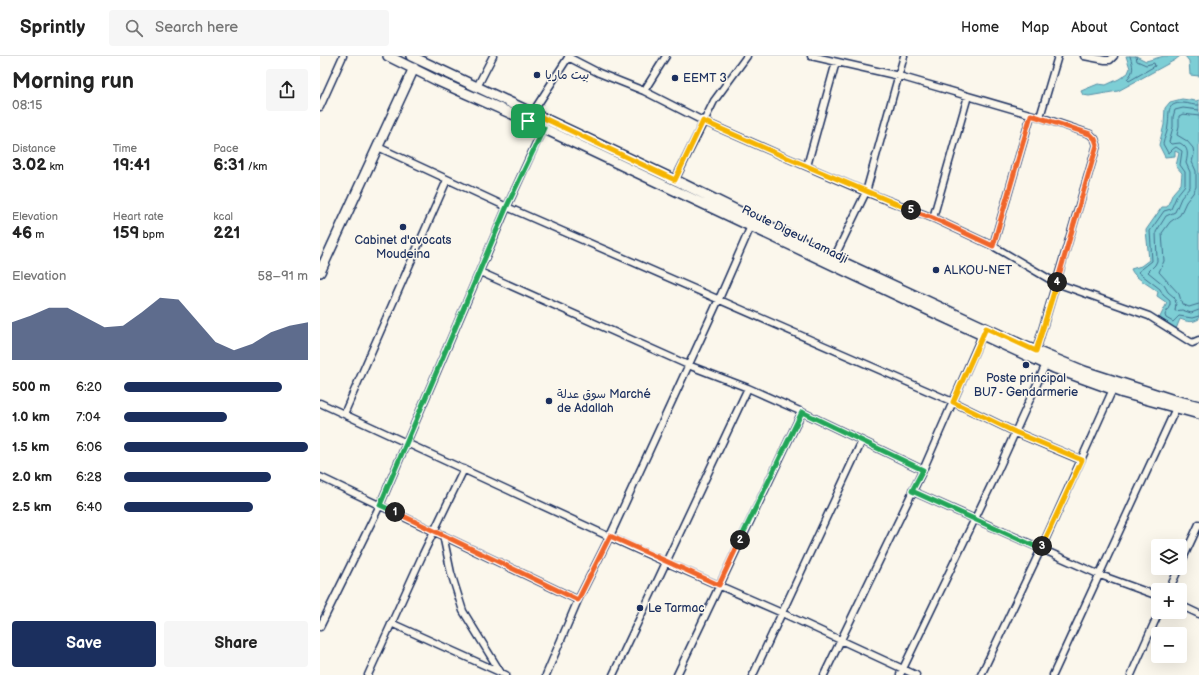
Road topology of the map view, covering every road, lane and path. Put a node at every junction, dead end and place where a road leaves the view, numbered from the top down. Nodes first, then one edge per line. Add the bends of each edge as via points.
1 (343, 56) edge
2 (388, 56) edge
3 (411, 56) edge
4 (493, 56) edge
5 (569, 56) edge
6 (666, 56) edge
7 (747, 56) edge
8 (811, 56) edge
9 (904, 56) edge
10 (1058, 56) edge
11 (1084, 56) edge
12 (1114, 56) edge
13 (836, 62) junction
14 (414, 68) junction
15 (899, 76) junction
16 (477, 87) junction
17 (644, 91) junction
18 (968, 96) junction
19 (320, 107) edge
20 (1031, 115) junction
21 (530, 117) junction
22 (1040, 117) junction
23 (703, 121) junction
24 (544, 128) junction
25 (378, 147) junction
26 (807, 166) junction
27 (447, 180) junction
28 (675, 180) junction
29 (866, 192) junction
30 (507, 206) junction
31 (933, 218) junction
32 (751, 226) junction
33 (993, 246) junction
34 (834, 258) junction
35 (322, 260) edge
36 (320, 272) edge
37 (480, 272) junction
38 (1056, 283) junction
39 (719, 299) junction
40 (984, 332) junction
41 (1199, 340) edge
42 (1036, 351) junction
43 (1046, 364) junction
44 (688, 365) junction
45 (748, 388) junction
46 (1113, 389) junction
47 (953, 402) junction
48 (320, 403) edge
49 (1199, 406) edge
50 (1176, 408) junction
51 (802, 412) junction
52 (344, 414) junction
53 (1199, 414) edge
54 (1015, 432) junction
55 (862, 441) junction
56 (406, 444) junction
57 (1082, 460) junction
58 (464, 469) junction
59 (923, 470) junction
60 (320, 477) edge
61 (912, 491) junction
62 (380, 505) junction
63 (974, 519) junction
64 (1199, 524) edge
65 (435, 531) junction
66 (444, 535) junction
67 (610, 536) junction
68 (1041, 549) junction
69 (1187, 550) edge
70 (666, 562) junction
71 (1100, 575) junction
72 (719, 585) junction
73 (1151, 593) edge
74 (578, 600) junction
75 (1187, 608) edge
76 (782, 613) junction
77 (1199, 614) edge
78 (1156, 619) edge
79 (391, 623) junction
80 (320, 627) edge
81 (840, 640) junction
82 (902, 672) edge
83 (503, 674) edge
84 (368, 675) edge
85 (546, 675) edge
86 (613, 675) edge
87 (677, 675) edge
88 (753, 675) edge
89 (824, 675) edge
90 (916, 675) edge
91 (981, 675) edge
92 (1053, 675) edge
93 (1131, 675) edge

1 - 19 street
2 - 14 main road, Route Digeul Lamadji
3 - 16 main road
4 - 16 street
5 - 17 street via 599,73
5 - 21 street
6 - 17 street
7 - 23 street via 714,101
8 - 13 street
9 - 15 street
10 - 22 street
11 - 12 street via 1105,60 1110,60
13 - 15 street
13 - 26 street
14 - 21 main road, Route Digeul Lamadji via 438,81
14 - 25 main road
15 - 18 street
15 - 29 street
16 - 21 main road
17 - 23 street
18 - 20 street
18 - 31 street
20 - 22 street
20 - 33 street
21 - 24 main road, Route Digeul Lamadji
21 - 28 main road
22 - 38 street via 1090,134 1097,145
23 - 26 street
23 - 28 street
24 - 30 street
24 - 32 main road, Route Digeul Lamadji
25 - 27 street
25 - 35 main road
26 - 29 street
27 - 30 street
27 - 52 street
28 - 34 main road
29 - 31 street
29 - 34 street
30 - 37 street
30 - 39 street
31 - 33 street
32 - 39 street
32 - 40 main road, Route Digeul Lamadji
33 - 38 street
34 - 40 main road
35 - 36 main road
37 - 44 street
37 - 56 street
38 - 41 street via 1149,316 1192,342
38 - 42 street
39 - 44 street
39 - 47 street
40 - 42 main road
40 - 43 main road, Route Digeul Lamadji
40 - 47 street
42 - 49 main road via 1105,378
43 - 46 main road, Route Digeul Lamadji
43 - 54 street
44 - 45 street
44 - 67 street
45 - 51 street
45 - 70 street
46 - 50 main road, Route Digeul Lamadji
46 - 57 street
47 - 54 street
47 - 59 street
48 - 52 street
50 - 53 main road, Route Digeul Lamadji
50 - 71 street
51 - 55 street
51 - 72 street
52 - 56 street
54 - 57 street
54 - 63 street
55 - 59 street
55 - 76 street
56 - 58 street
56 - 62 street
57 - 68 street
58 - 65 street
58 - 67 street
59 - 61 street
60 - 62 street
61 - 63 street
61 - 81 street
62 - 65 street
62 - 80 street
63 - 68 street
63 - 82 street
64 - 69 street
65 - 66 street
65 - 79 street
66 - 74 street
66 - 83 street via 451,573 463,611
67 - 70 street
67 - 74 street
68 - 71 street
68 - 91 street
70 - 72 street
70 - 86 street
71 - 73 street
71 - 92 street
72 - 76 street
72 - 87 street
74 - 85 street
75 - 77 street
76 - 81 street
76 - 88 street
78 - 93 street
79 - 83 street
79 - 84 street
81 - 82 street
81 - 89 street
82 - 90 street

